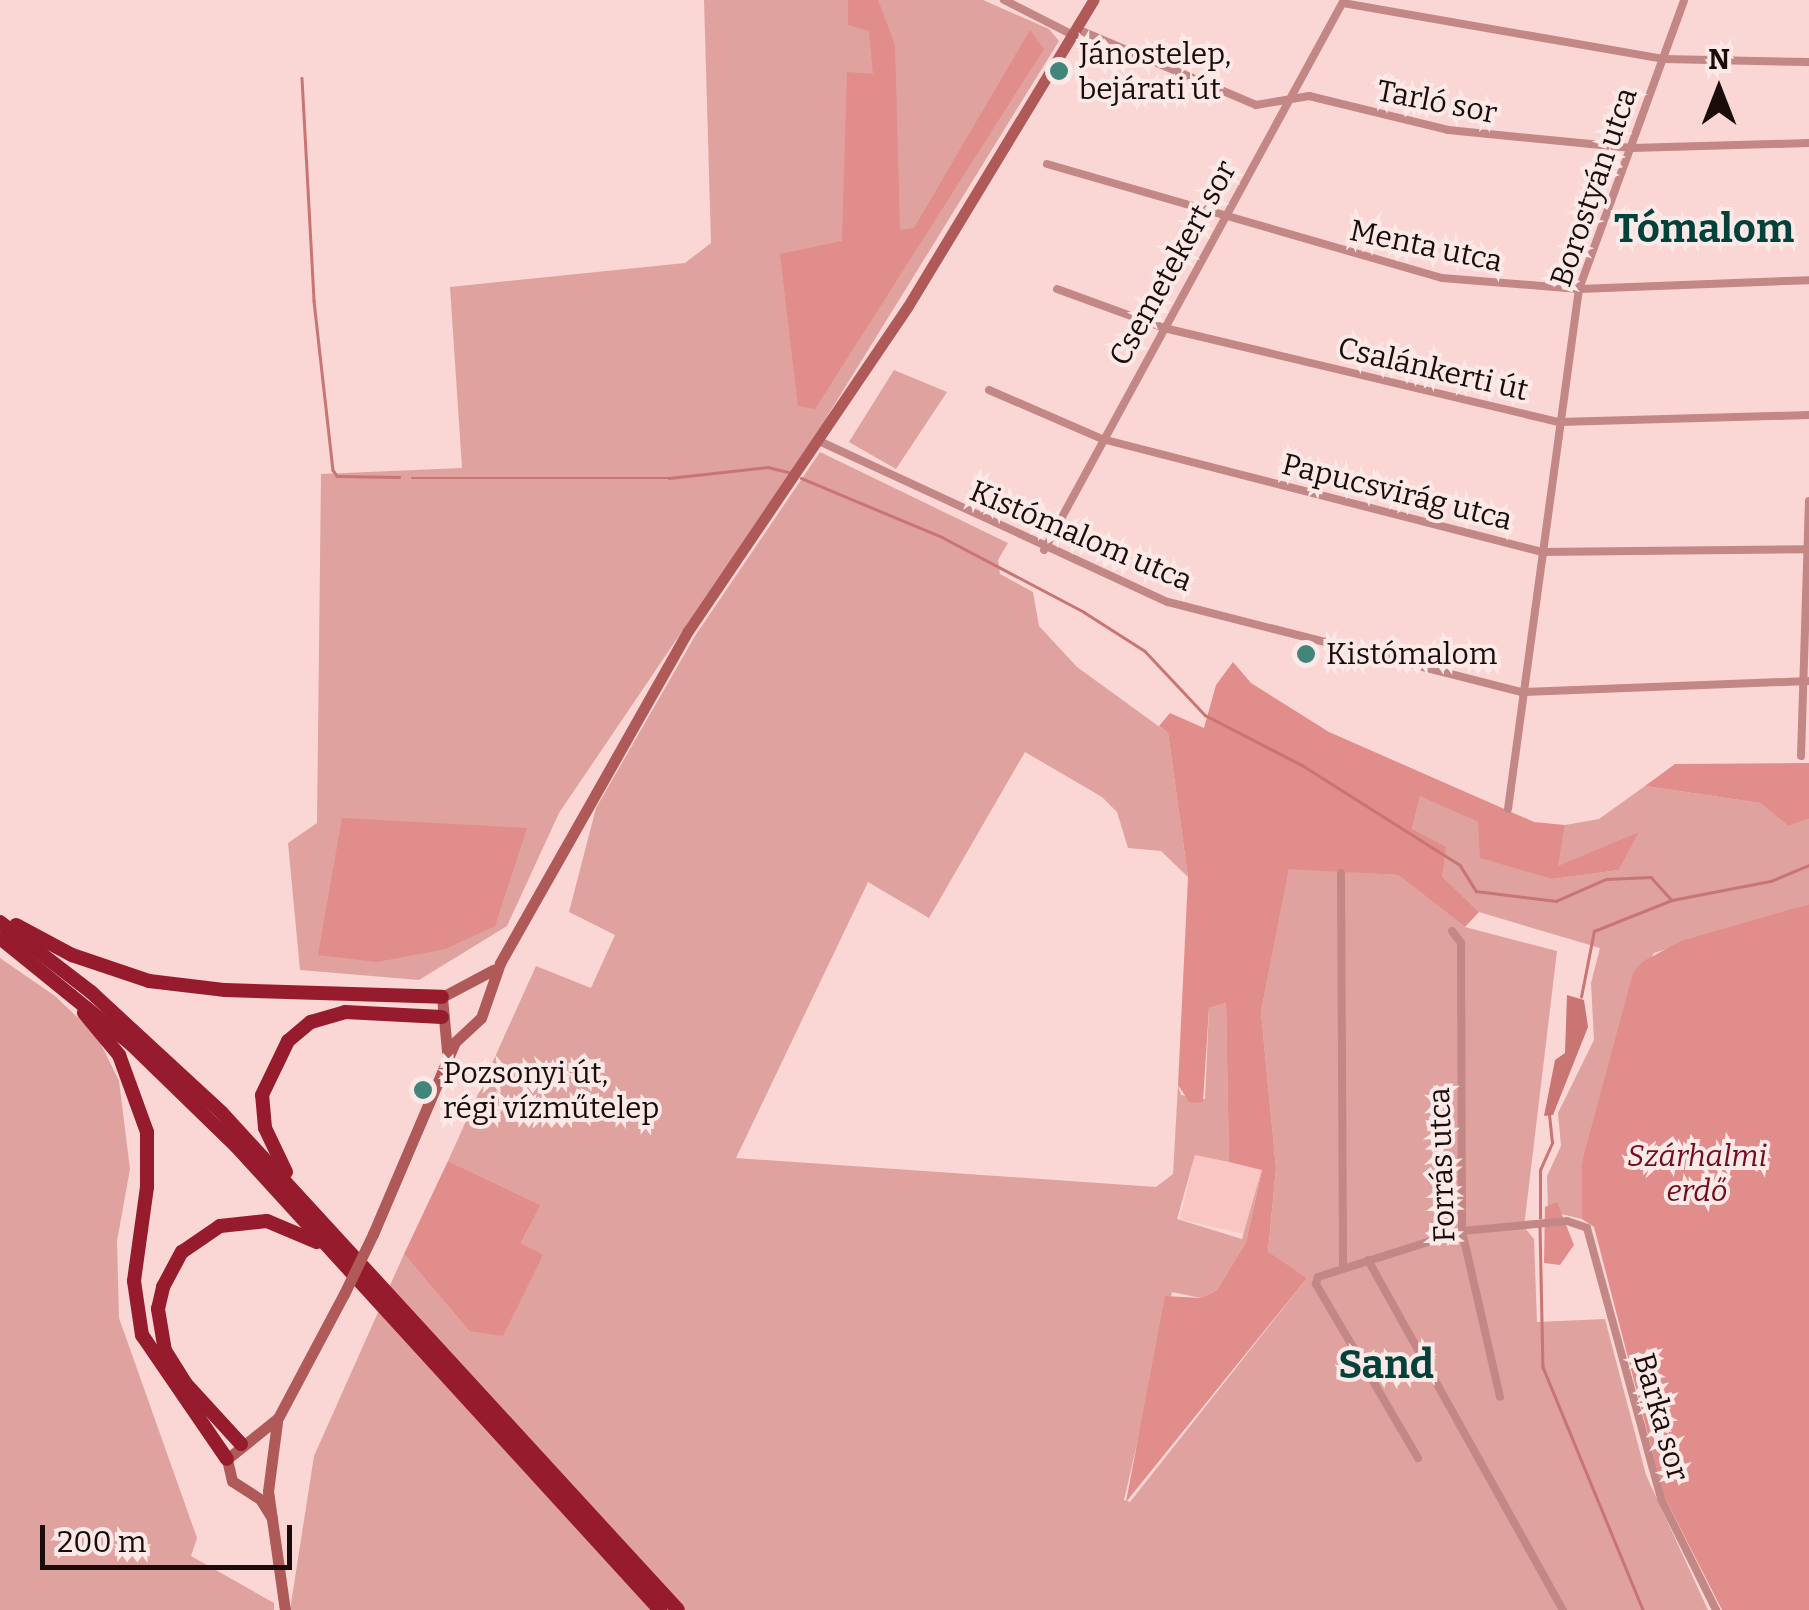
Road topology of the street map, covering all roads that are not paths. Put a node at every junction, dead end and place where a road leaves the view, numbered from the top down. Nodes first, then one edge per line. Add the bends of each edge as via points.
1 (1004, 0) edge
2 (1094, 0) edge
3 (1684, 0) edge
4 (1343, 1) edge
5 (1075, 32) junction
6 (1662, 59) junction
7 (1809, 62) edge
8 (1287, 100) junction
9 (1809, 143) edge
10 (1632, 148) junction
11 (1047, 164) dead end
12 (1224, 218) junction
13 (1809, 280) edge
14 (1056, 289) dead end
15 (1579, 289) junction
16 (1164, 328) junction
17 (988, 390) dead end
18 (1809, 415) edge
19 (1559, 422) junction
20 (1102, 439) junction
21 (819, 441) junction
22 (1809, 502) edge
23 (1808, 549) edge
24 (1044, 550) junction
25 (1541, 552) junction
26 (1805, 681) edge
27 (1522, 692) junction
28 (1801, 756) dead end
29 (1508, 809) dead end
30 (1341, 873) dead end
31 (0, 919) edge
32 (1452, 931) dead end
33 (0, 938) edge
34 (500, 963) junction
35 (57, 982) junction
36 (466, 986) junction
37 (442, 997) junction
38 (483, 1003) junction
39 (444, 1020) junction
40 (465, 1030) junction
41 (446, 1060) junction
42 (299, 1195) junction
43 (1462, 1231) junction
44 (336, 1254) junction
45 (1368, 1260) junction
46 (1344, 1267) junction
47 (1500, 1396) dead end
48 (278, 1418) junction
49 (245, 1444) junction
50 (226, 1458) junction
51 (1418, 1458) dead end
52 (269, 1467) junction
53 (248, 1488) junction
54 (272, 1518) junction
55 (285, 1610) edge
56 (660, 1610) edge
57 (678, 1610) edge
58 (1562, 1610) edge
59 (1716, 1610) edge

1 - 5 street, Tarló sor
2 - 5 main road
3 - 6 street, Borostyán utca
4 - 6 street
4 - 8 street, Csemetekert sor
5 - 8 street, Tarló sor via 1256,104
5 - 21 main road
6 - 7 street
6 - 10 street, Borostyán utca
8 - 10 street, Tarló sor via 1308,96 1448,130
8 - 12 street, Csemetekert sor
9 - 10 street, Tarló sor
10 - 15 street, Borostyán utca
11 - 12 street, Menta utca
12 - 15 street, Menta utca via 1442,278
12 - 16 street, Csemetekert sor
13 - 15 street, Menta utca
14 - 16 street, Csalánkerti út
15 - 19 street, Borostyán utca
16 - 19 street, Csalánkerti út
16 - 20 street, Csemetekert sor
17 - 20 street, Papucsvirág utca
18 - 19 street, Csalánkerti út
19 - 25 street, Borostyán utca
20 - 24 street, Csemetekert sor
20 - 25 street, Papucsvirág utca
21 - 24 street, Kistómalom utca
21 - 34 main road via 688,630
22 - 23 street
23 - 25 street, Papucsvirág utca
23 - 26 street
24 - 27 street, Kistómalom utca via 1168,602
25 - 27 street, Borostyán utca
26 - 27 street, Kistómalom utca
26 - 28 street
27 - 29 street, Borostyán utca
30 - 46 street
31 - 37 highway via 72,955 148,981
31 - 42 highway via 168,1061
32 - 43 street, Forrás utca via 1461,943
33 - 35 highway
34 - 36 main road
34 - 38 main road
35 - 44 highway via 176,1085
35 - 50 highway via 119,1055 142,1106 147,1188 134,1280 142,1336
36 - 37 main road
36 - 38 main road
37 - 39 main road
38 - 40 main road via 481,1018
39 - 40 main road
39 - 41 main road
39 - 42 highway via 345,1012 311,1022 288,1041 266,1078 262,1112 270,1143
40 - 41 main road
41 - 48 main road, bridge via 373,1234
42 - 57 highway
43 - 45 street
43 - 47 street, Forrás utca
43 - 59 street, Barka sor via 1567,1221 1587,1228 1660,1498
44 - 49 highway via 286,1226 236,1222 204,1234 171,1267 158,1308 165,1351 186,1384
44 - 56 highway
45 - 46 street
45 - 58 street
46 - 51 street via 1315,1281
48 - 49 main road
48 - 52 main road
49 - 50 main road
49 - 52 main road
50 - 53 main road via 232,1481
52 - 53 main road
52 - 54 main road
53 - 54 main road
54 - 55 main road

